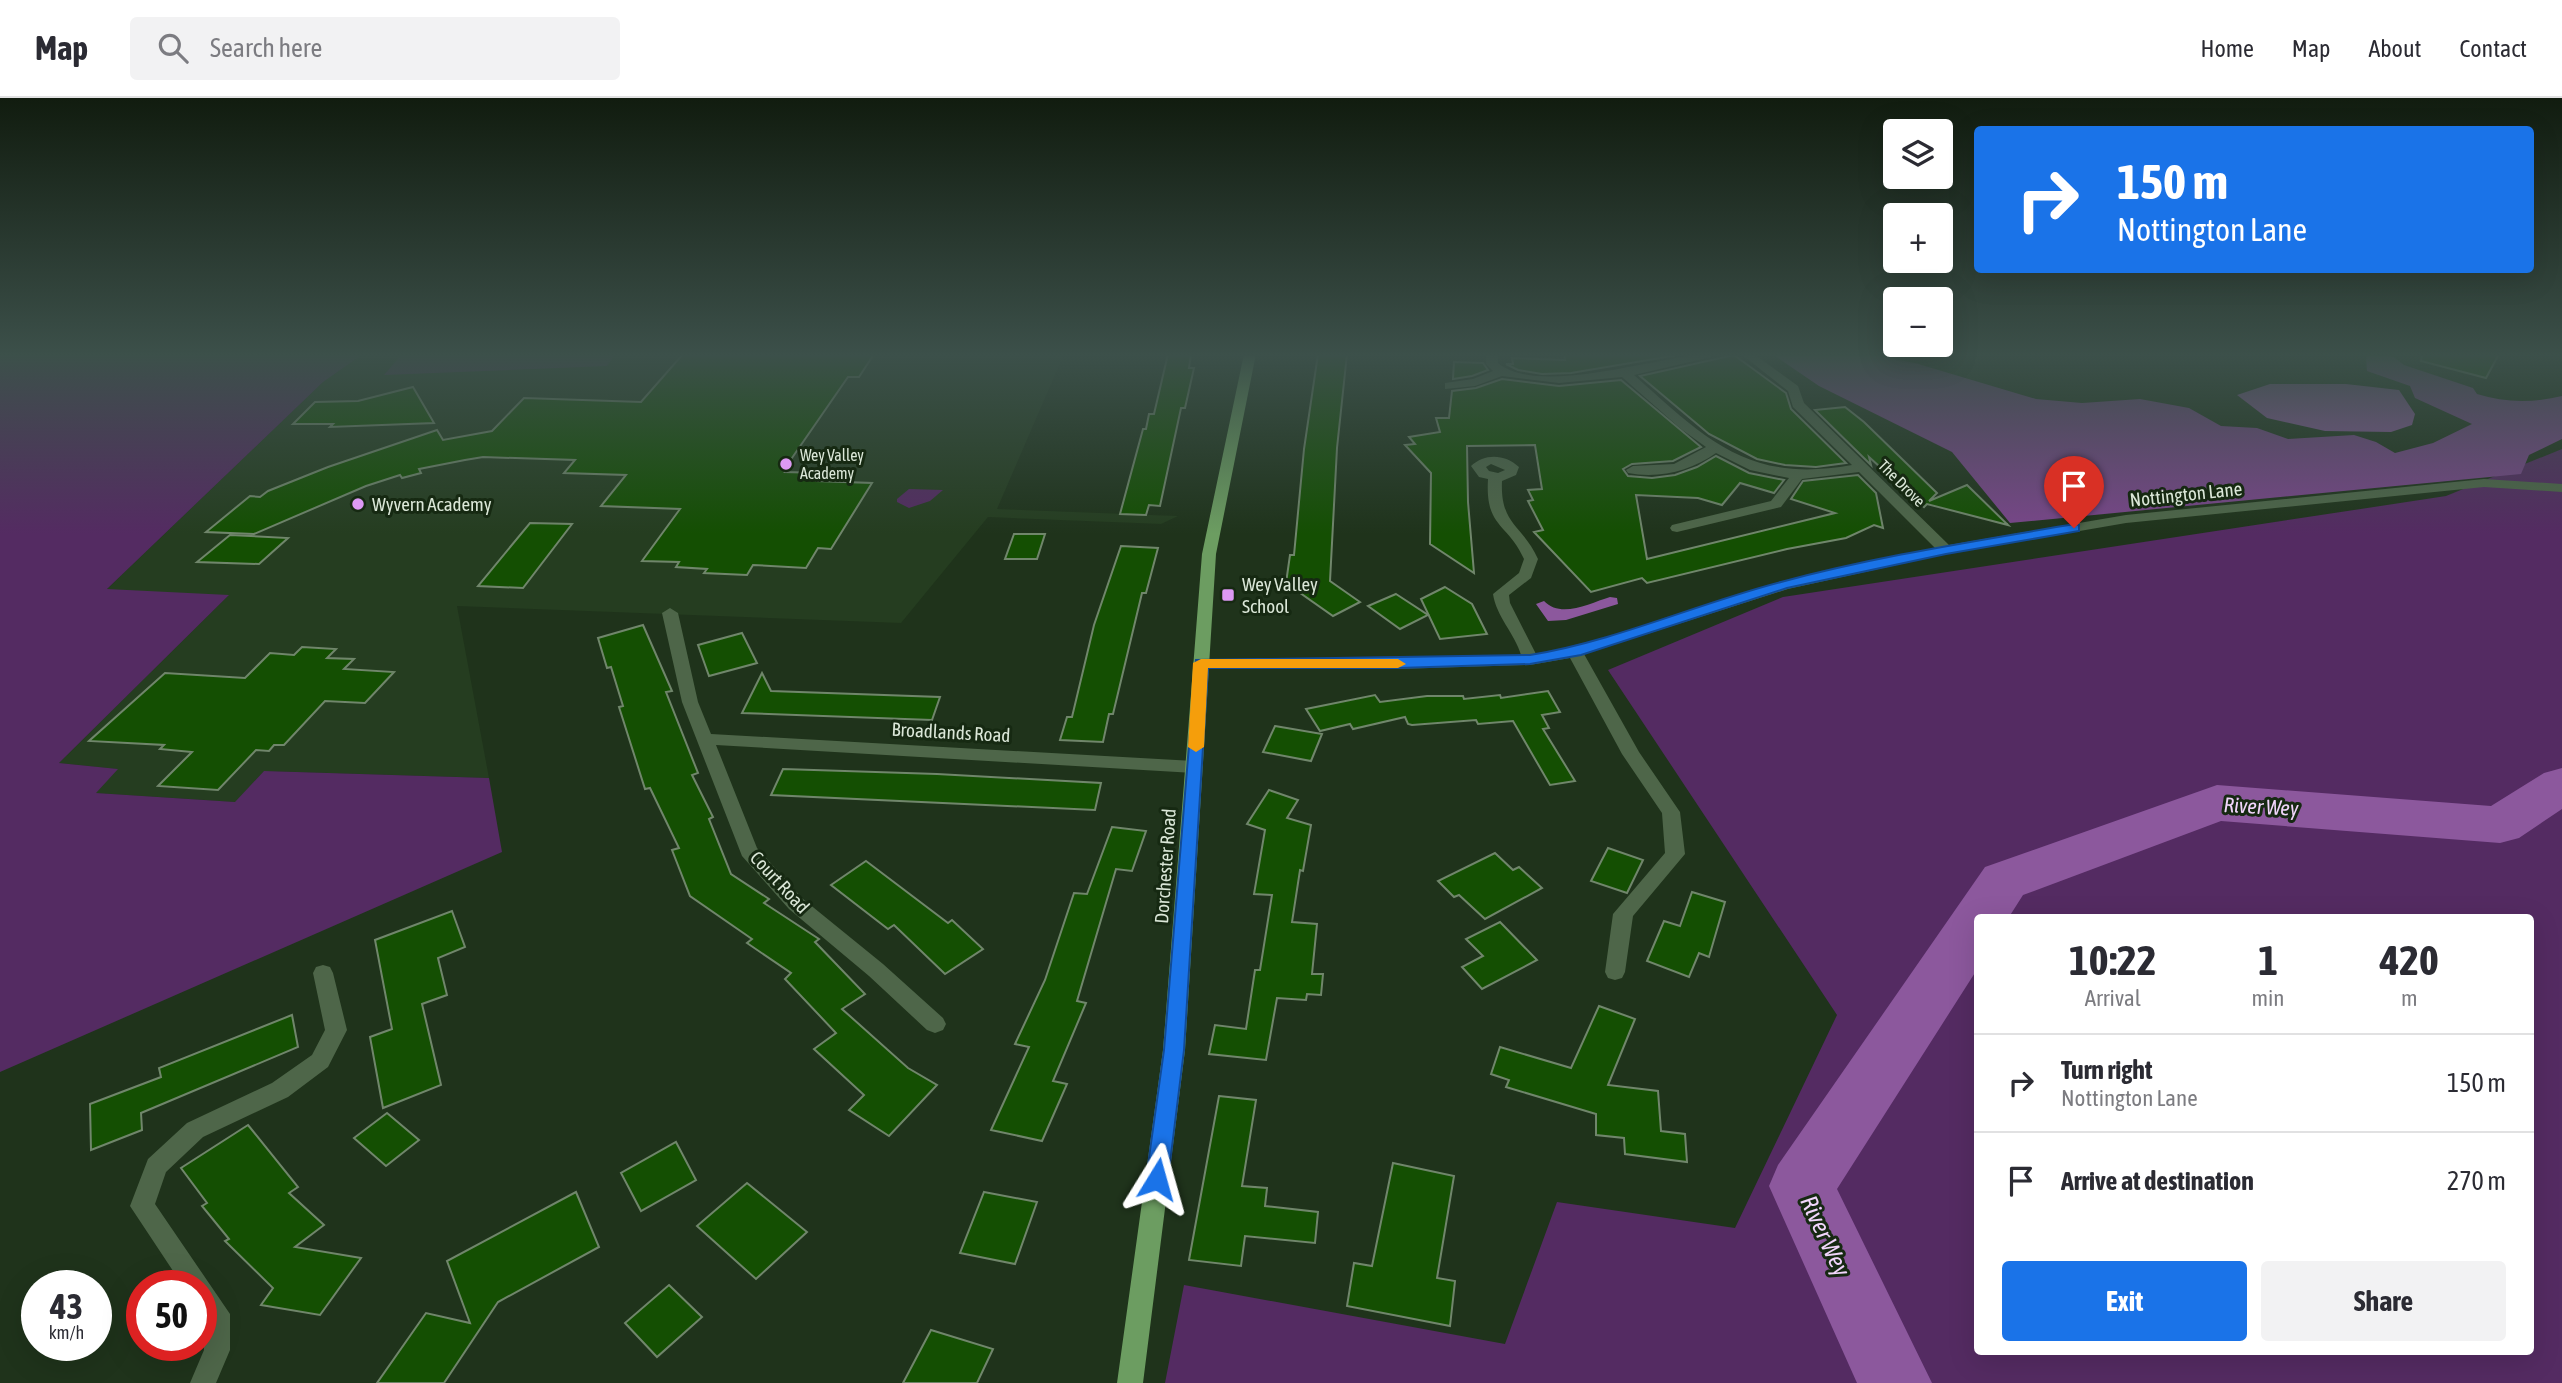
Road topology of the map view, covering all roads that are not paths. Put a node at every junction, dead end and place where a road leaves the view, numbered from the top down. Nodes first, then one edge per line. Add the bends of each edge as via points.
1 (1238, 414) edge
2 (1670, 414) edge
3 (1808, 414) edge
4 (1714, 448) junction
5 (1861, 467) junction
6 (1633, 470) dead end
7 (1797, 474) junction
8 (1495, 477) dead end
9 (2562, 488) edge
10 (1676, 528) dead end
11 (1946, 550) junction
12 (670, 614) dead end
13 (1575, 652) junction
14 (1530, 660) junction
15 (1201, 663) junction
16 (706, 739) junction
17 (1194, 767) junction
18 (1615, 972) dead end
19 (323, 973) dead end
20 (935, 1024) dead end
21 (187, 1270) edge
22 (212, 1361) edge
23 (203, 1383) edge
24 (1130, 1383) edge

1 - 15 main road, Dorchester Road via 1210,546
2 - 4 street
3 - 5 street, The Drove
4 - 6 street via 1695,463 1669,471
4 - 7 street via 1748,464
5 - 7 street
5 - 11 street, The Drove
7 - 10 street via 1776,504
8 - 14 street via 1493,506 1531,559 1525,575 1501,594
9 - 11 street, Nottington Lane via 2484,483 2126,519
11 - 13 street, Nottington Lane via 1784,585
12 - 16 street, Court Road via 690,702
13 - 14 street, Nottington Lane
13 - 18 street via 1631,754 1671,812 1675,854 1623,914
14 - 15 street, Nottington Lane
15 - 17 main road, Dorchester Road
16 - 17 street, Broadlands Road
16 - 20 street, Court Road via 749,851 796,904
17 - 24 main road, Dorchester Road via 1174,1050
19 - 21 street via 336,1030 320,1061 281,1090 195,1130 156,1166 142,1206
22 - 23 street

